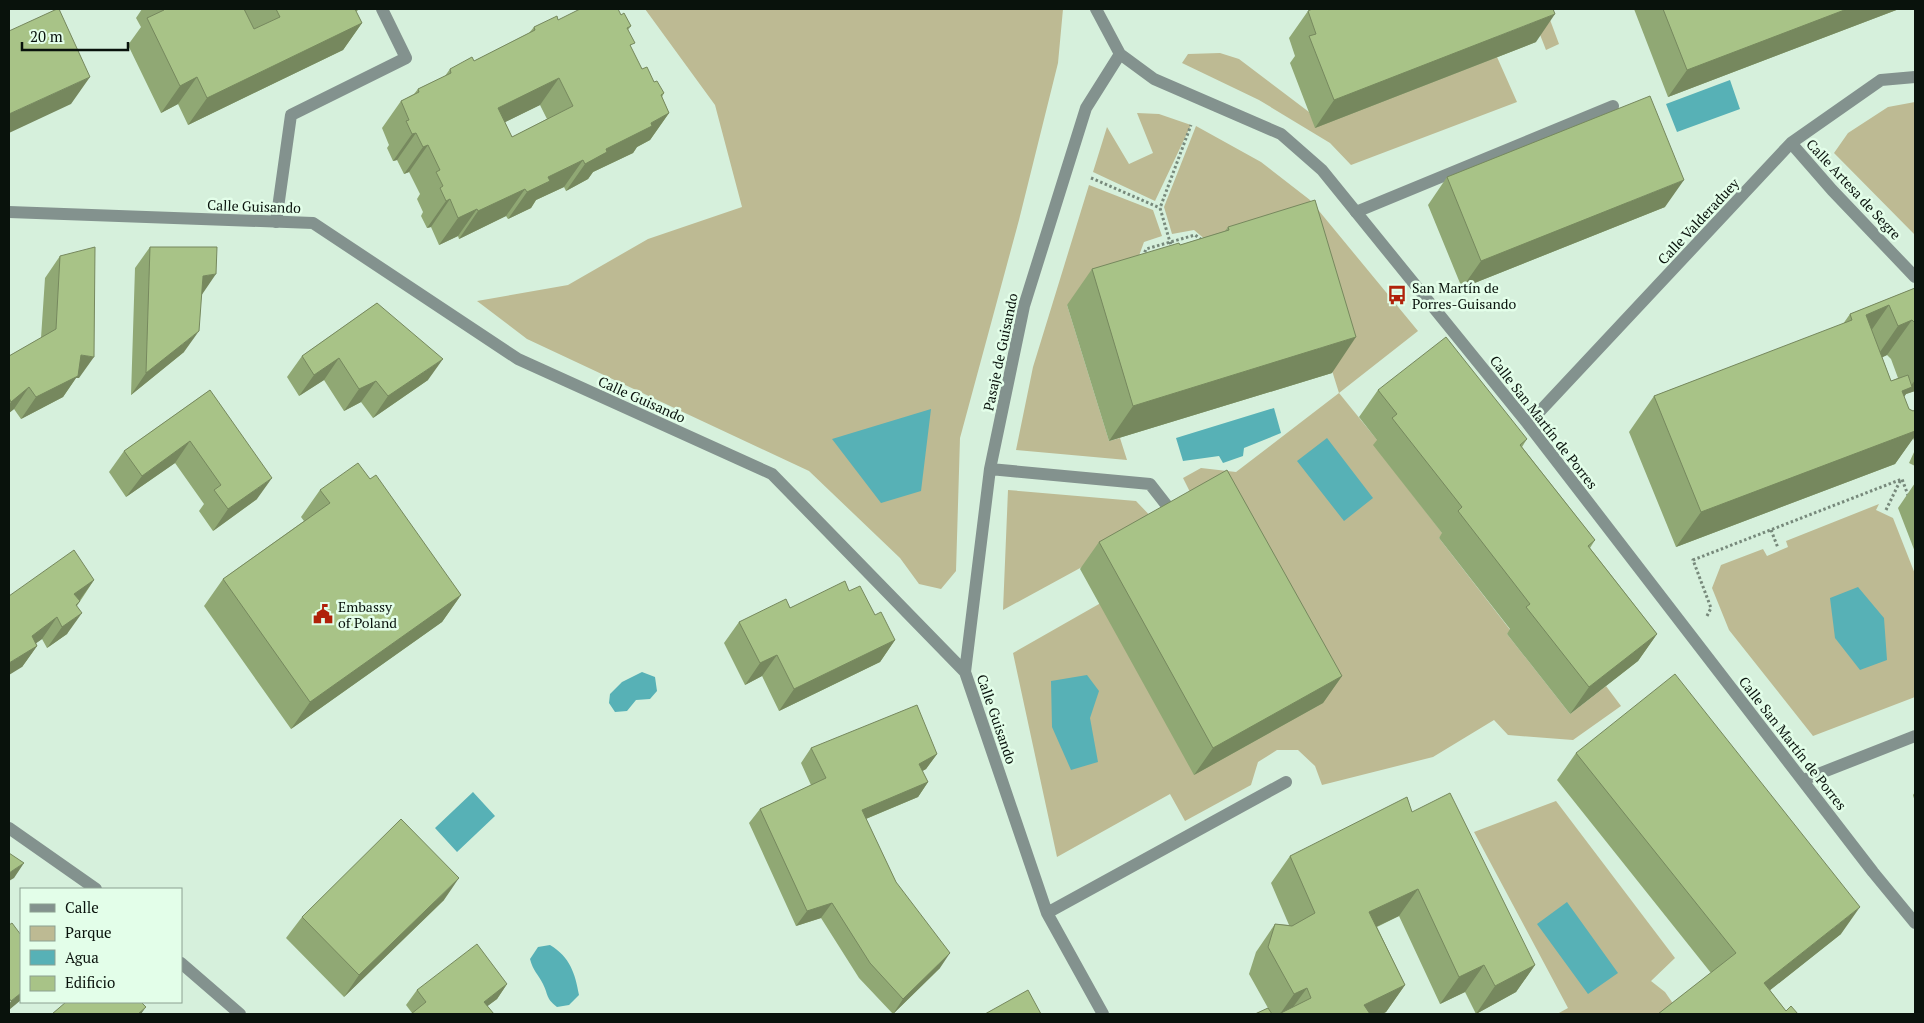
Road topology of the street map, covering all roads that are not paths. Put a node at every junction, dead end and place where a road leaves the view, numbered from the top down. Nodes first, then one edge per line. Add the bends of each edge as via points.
1 (382, 9) edge
2 (1096, 9) edge
3 (1120, 54) junction
4 (1915, 77) edge
5 (1613, 106) dead end
6 (1791, 143) junction
7 (9, 212) edge
8 (1356, 212) junction
9 (276, 222) junction
10 (1915, 277) edge
11 (1528, 424) junction
12 (990, 470) junction
13 (1175, 516) edge
14 (965, 672) junction
15 (1915, 736) edge
16 (1803, 780) junction
17 (1286, 782) dead end
18 (9, 828) edge
19 (95, 888) edge
20 (1047, 913) junction
21 (1915, 923) edge
22 (182, 964) edge
23 (240, 1014) edge
24 (1103, 1014) edge

1 - 9 street via 406,58 291,115
2 - 3 street, Calle San Martín de Porres
3 - 8 street, Calle San Martín de Porres via 1154,80 1281,134 1322,170
3 - 12 street, Pasaje de Guisando via 1086,108 1074,144 1024,306
4 - 6 street, Calle Valderaduey via 1881,80
5 - 8 street
6 - 10 street, Calle Artesa de Segre
6 - 11 street, Calle Valderaduey
7 - 9 street, Calle Guisando
8 - 11 street, Calle San Martín de Porres
9 - 14 street, Calle Guisando via 313,223 518,359 772,474
11 - 16 street, Calle San Martín de Porres
12 - 13 street via 1150,484
12 - 14 street, Pasaje de Guisando
14 - 20 street, Calle Guisando
15 - 16 street
16 - 21 street, Calle San Martín de Porres
17 - 20 street
18 - 19 street
20 - 24 street, Calle Guisando
22 - 23 street

